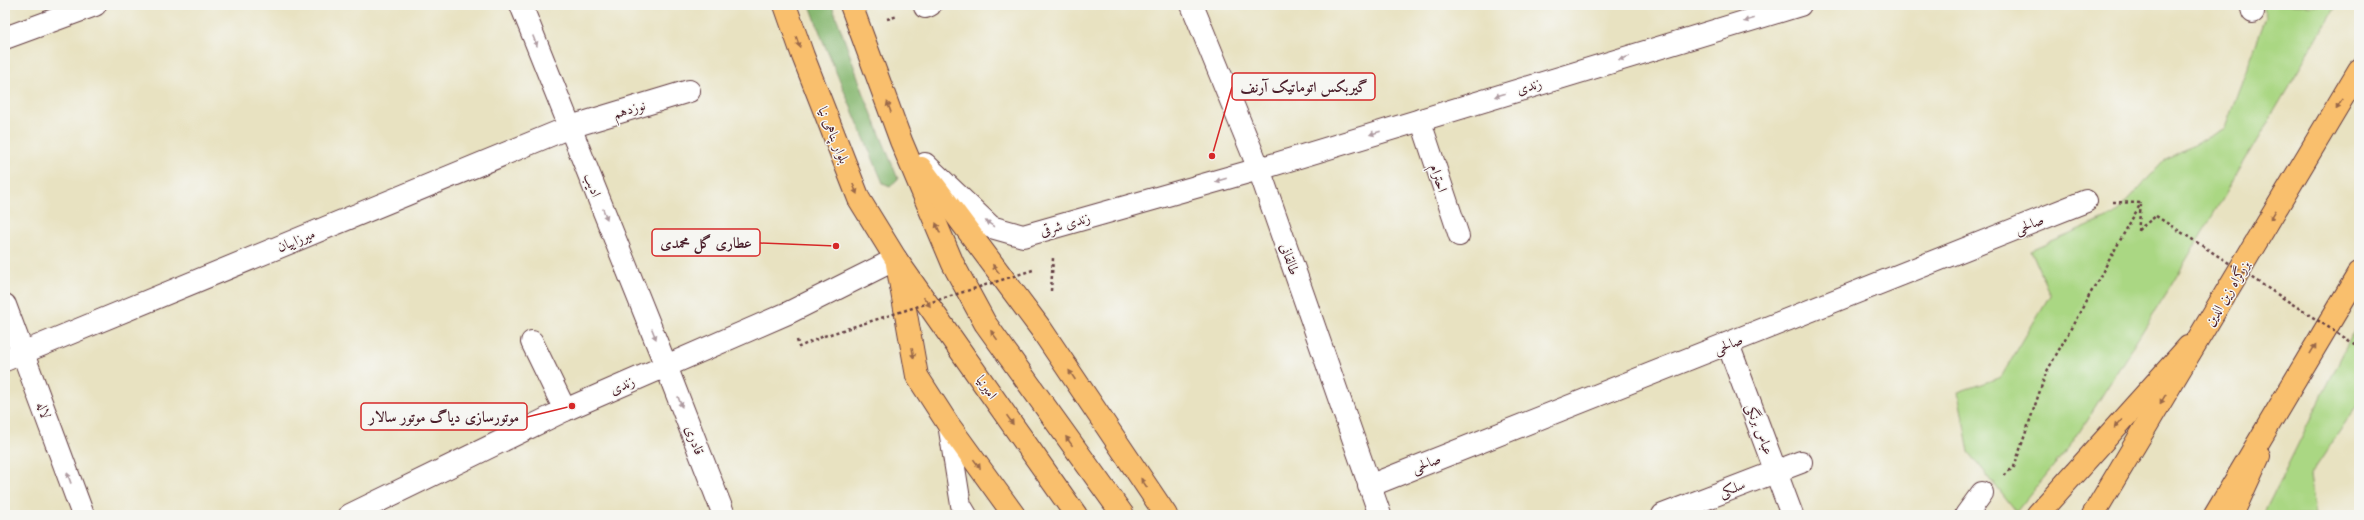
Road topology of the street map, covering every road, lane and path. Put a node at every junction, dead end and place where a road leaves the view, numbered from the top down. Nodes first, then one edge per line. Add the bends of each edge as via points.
1 (95, 5) edge
2 (521, 5) edge
3 (785, 5) edge
4 (852, 5) edge
5 (1192, 5) edge
6 (1800, 5) edge
7 (927, 6) edge
8 (860, 28) junction
9 (5, 38) edge
10 (2359, 70) edge
11 (689, 91) dead end
12 (1420, 119) junction
13 (570, 127) junction
14 (901, 141) junction
15 (1259, 169) junction
16 (2086, 201) dead end
17 (1459, 236) dead end
18 (896, 259) junction
19 (1033, 270) dead end
20 (2359, 273) edge
21 (5, 305) edge
22 (2210, 322) junction
23 (532, 342) dead end
24 (1728, 344) junction
25 (799, 347) dead end
26 (2359, 347) edge
27 (14, 357) edge
28 (666, 366) junction
29 (2299, 371) junction
30 (565, 410) junction
31 (948, 424) junction
32 (1801, 462) dead end
33 (1776, 471) junction
34 (1369, 486) junction
35 (1982, 493) joint
36 (83, 515) edge
37 (350, 515) edge
38 (724, 515) edge
39 (967, 515) edge
40 (1014, 515) edge
41 (1076, 515) edge
42 (1124, 515) edge
43 (1166, 515) edge
44 (1380, 515) edge
45 (1663, 515) edge
46 (1792, 515) edge
47 (1966, 515) edge
48 (2037, 515) edge
49 (2092, 515) edge
50 (2215, 515) edge
51 (2232, 515) edge

1 - 9 street
2 -> 13 street, ادیب
3 -> 18 main road, بلوار پناهی نیا via 859,199
4 - 8 main road
5 - 15 street, طالقانی
6 -> 12 street, زندی
7 - 8 path
14 -> 8 main road
10 -> 22 main road, بزرگراه زین الدین
11 - 13 street, نوزدهم
12 -> 15 street, زندی
12 - 17 lane, احترام
13 - 27 street, میرزاییان
13 -> 28 street, ادیب
15 -> 14 street, زندی شرقی via 1023,236 991,227
42 -> 14 main road via 985,323 953,264
43 -> 14 main road via 1041,329
15 - 34 street, طالقانی
16 - 24 street, صالحی
18 - 28 street, زندی via 788,313
18 -> 31 main road via 917,376
18 -> 41 main road, امیرنیا
19 - 25 path, bridge via 824,336
29 -> 20 main road
21 - 27 street, لاله
22 -> 48 main road
22 -> 49 main road, بزرگراه زین الدین
23 - 30 street
24 - 33 street, عباس برنگی
24 - 34 street, صالحی
26 - 35 path, bridge via 2156,216 2138,231 2141,203 2046,372 2014,467
36 -> 27 street, لاله
28 - 30 street, زندی
28 -> 38 street, قادری
29 - 50 main road
29 - 51 main road
30 - 37 street, زندی
31 - 39 lane via 961,505
31 -> 40 main road
32 - 33 street, سلکی
33 - 45 street, سلکی
33 - 46 street, عباس برنگی
34 - 44 street, طالقانی
35 - 47 street

